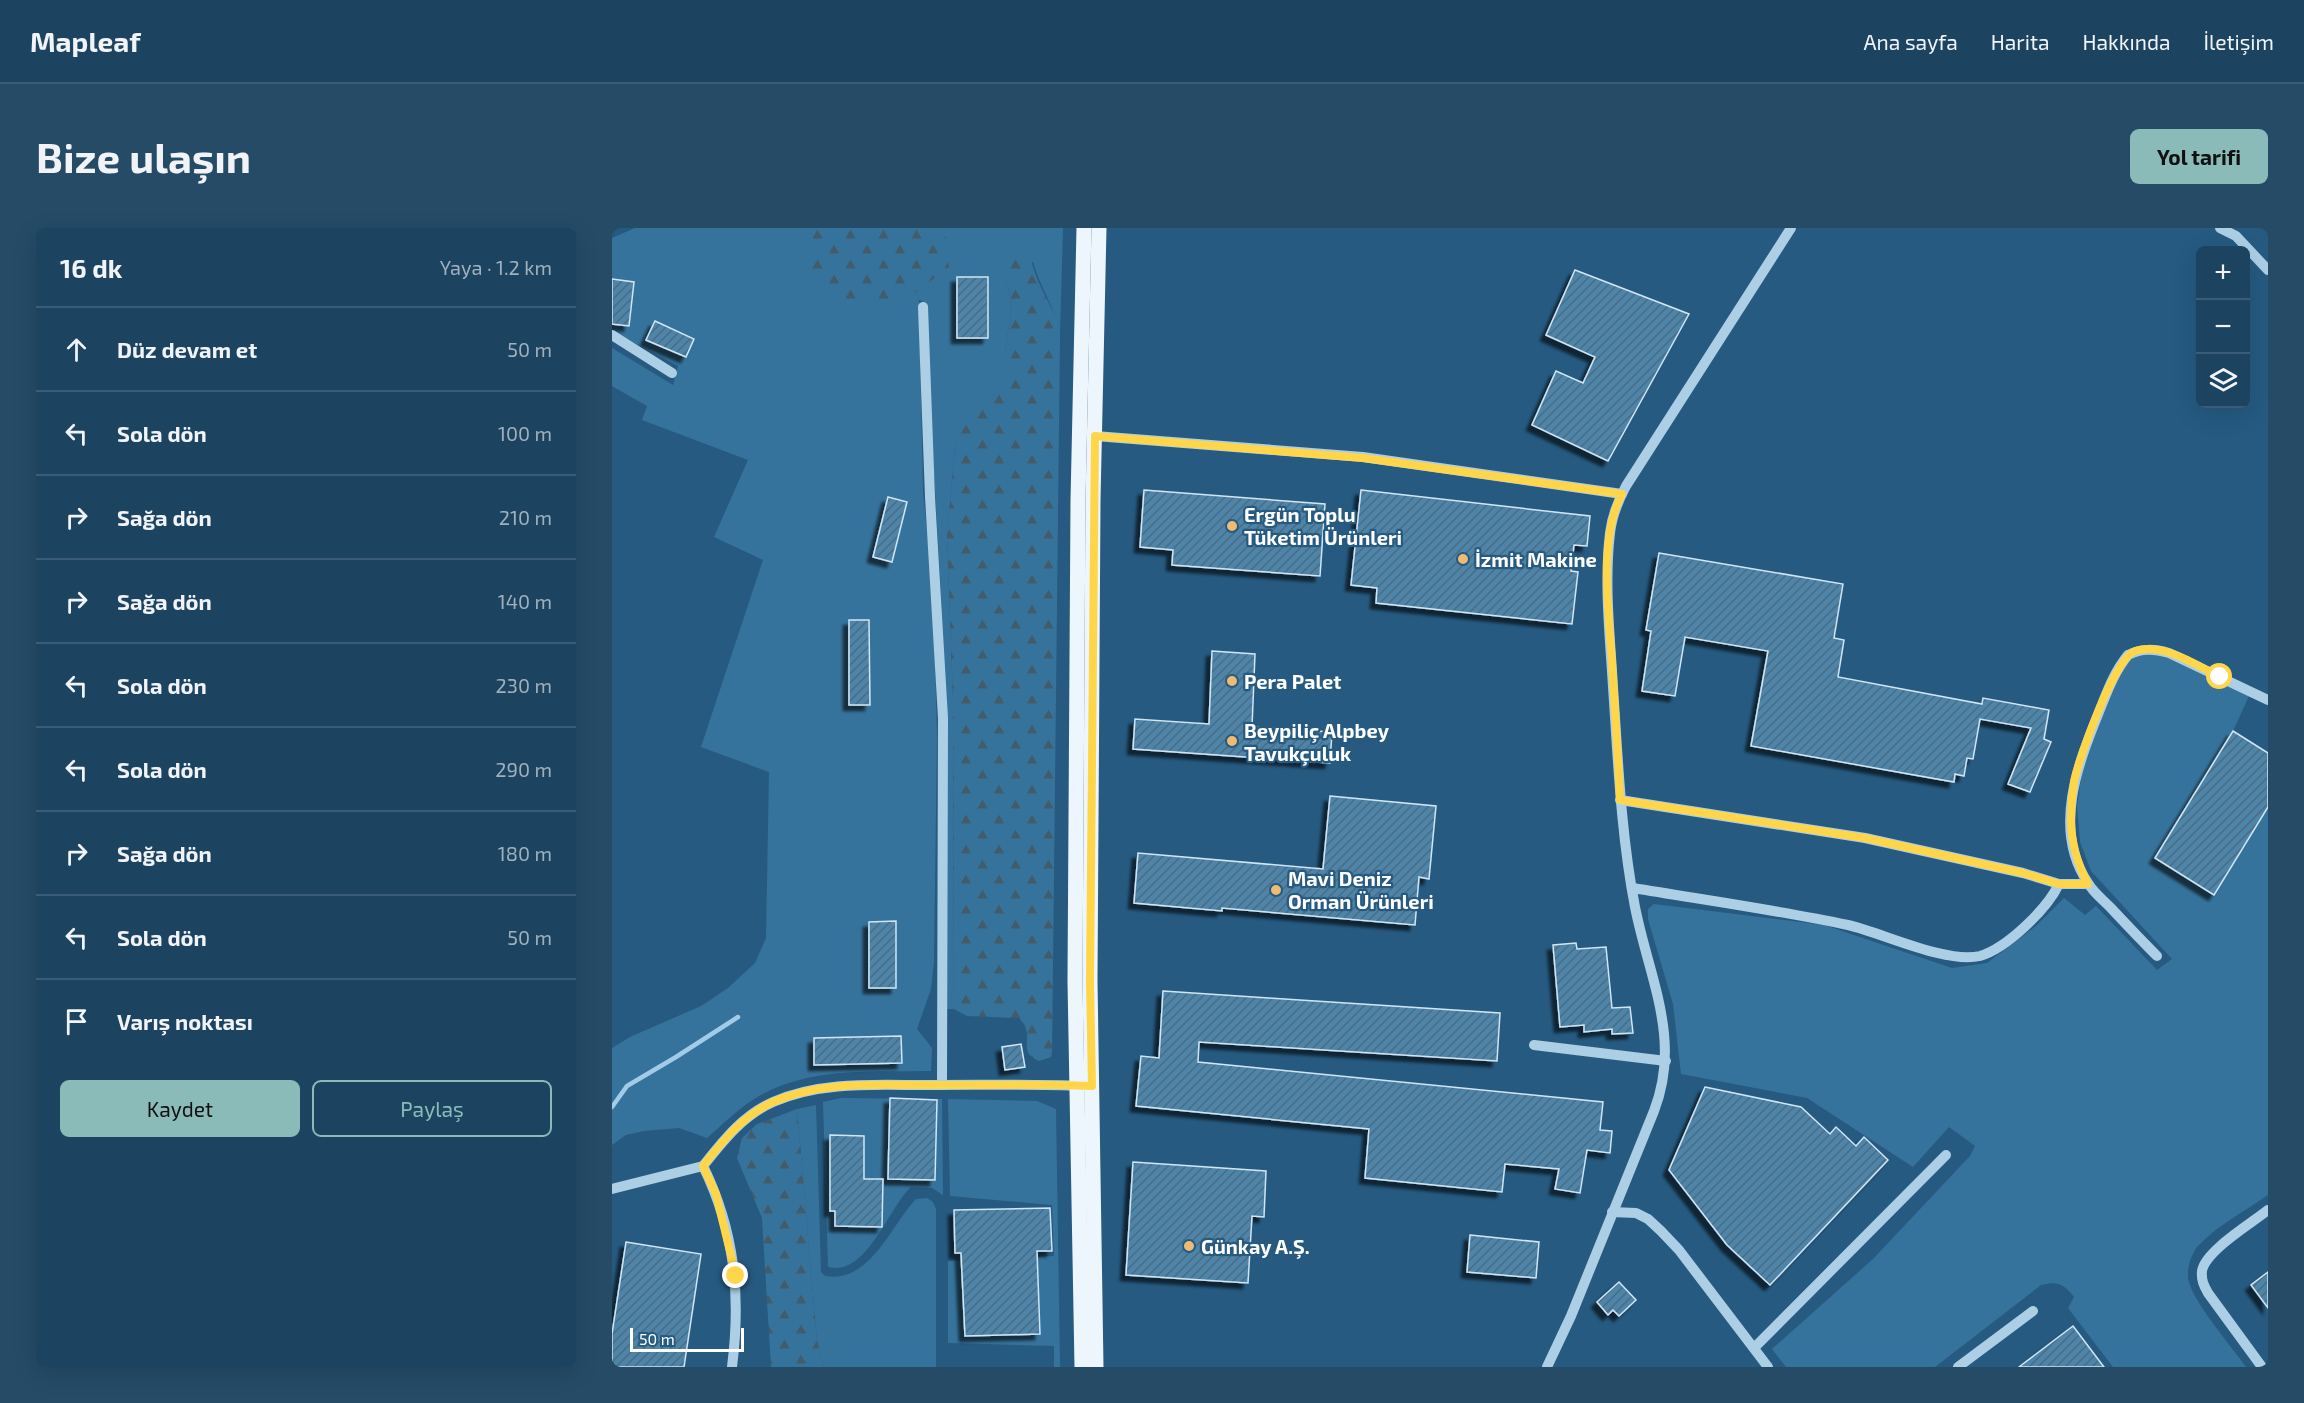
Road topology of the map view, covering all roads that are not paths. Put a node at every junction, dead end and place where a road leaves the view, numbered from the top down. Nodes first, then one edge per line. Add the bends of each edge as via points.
1 (1084, 228) edge
2 (1099, 228) edge
3 (1791, 228) edge
4 (2220, 228) edge
5 (2268, 270) edge
6 (923, 307) dead end
7 (612, 335) edge
8 (672, 373) dead end
9 (1095, 436) junction
10 (1622, 494) junction
11 (2268, 700) edge
12 (1620, 800) junction
13 (2059, 884) junction
14 (2088, 884) junction
15 (1633, 888) junction
16 (2157, 956) dead end
17 (1534, 1045) dead end
18 (1666, 1061) junction
19 (942, 1085) junction
20 (1085, 1086) junction
21 (1946, 1155) dead end
22 (703, 1166) junction
23 (612, 1189) edge
24 (2268, 1210) edge
25 (1612, 1212) junction
26 (2033, 1311) dead end
27 (1754, 1348) junction
28 (732, 1367) edge
29 (1082, 1367) edge
30 (1096, 1367) edge
31 (1547, 1367) edge
32 (1768, 1367) edge
33 (1958, 1367) edge
34 (2262, 1367) edge

1 - 20 main road via 1078,500 1076,969
2 - 9 main road
3 - 10 street
4 - 5 street via 2236,236
6 - 19 street via 943,718
7 - 8 street
9 - 10 street via 1363,458
9 - 20 main road via 1090,981
10 - 12 street via 1610,531 1607,582
11 - 14 street via 2169,653 2143,650 2127,655 2113,678 2074,782 2072,840
12 - 13 street via 1865,838
12 - 15 street
13 - 14 street
13 - 15 street via 2044,907 2007,941 1990,952 1968,957 1949,956 1850,926
14 - 16 street
15 - 18 street via 1661,1003
17 - 18 street
18 - 25 street via 1662,1091
19 - 20 street
19 - 22 street via 841,1086 785,1098 738,1125
20 - 29 main road
20 - 30 main road
21 - 27 street
22 - 23 street
22 - 28 street via 716,1194 736,1276
24 - 34 street via 2211,1255 2202,1268 2202,1281 2208,1293
25 - 27 street via 1648,1218 1679,1250
25 - 31 street
26 - 33 street
27 - 32 street

